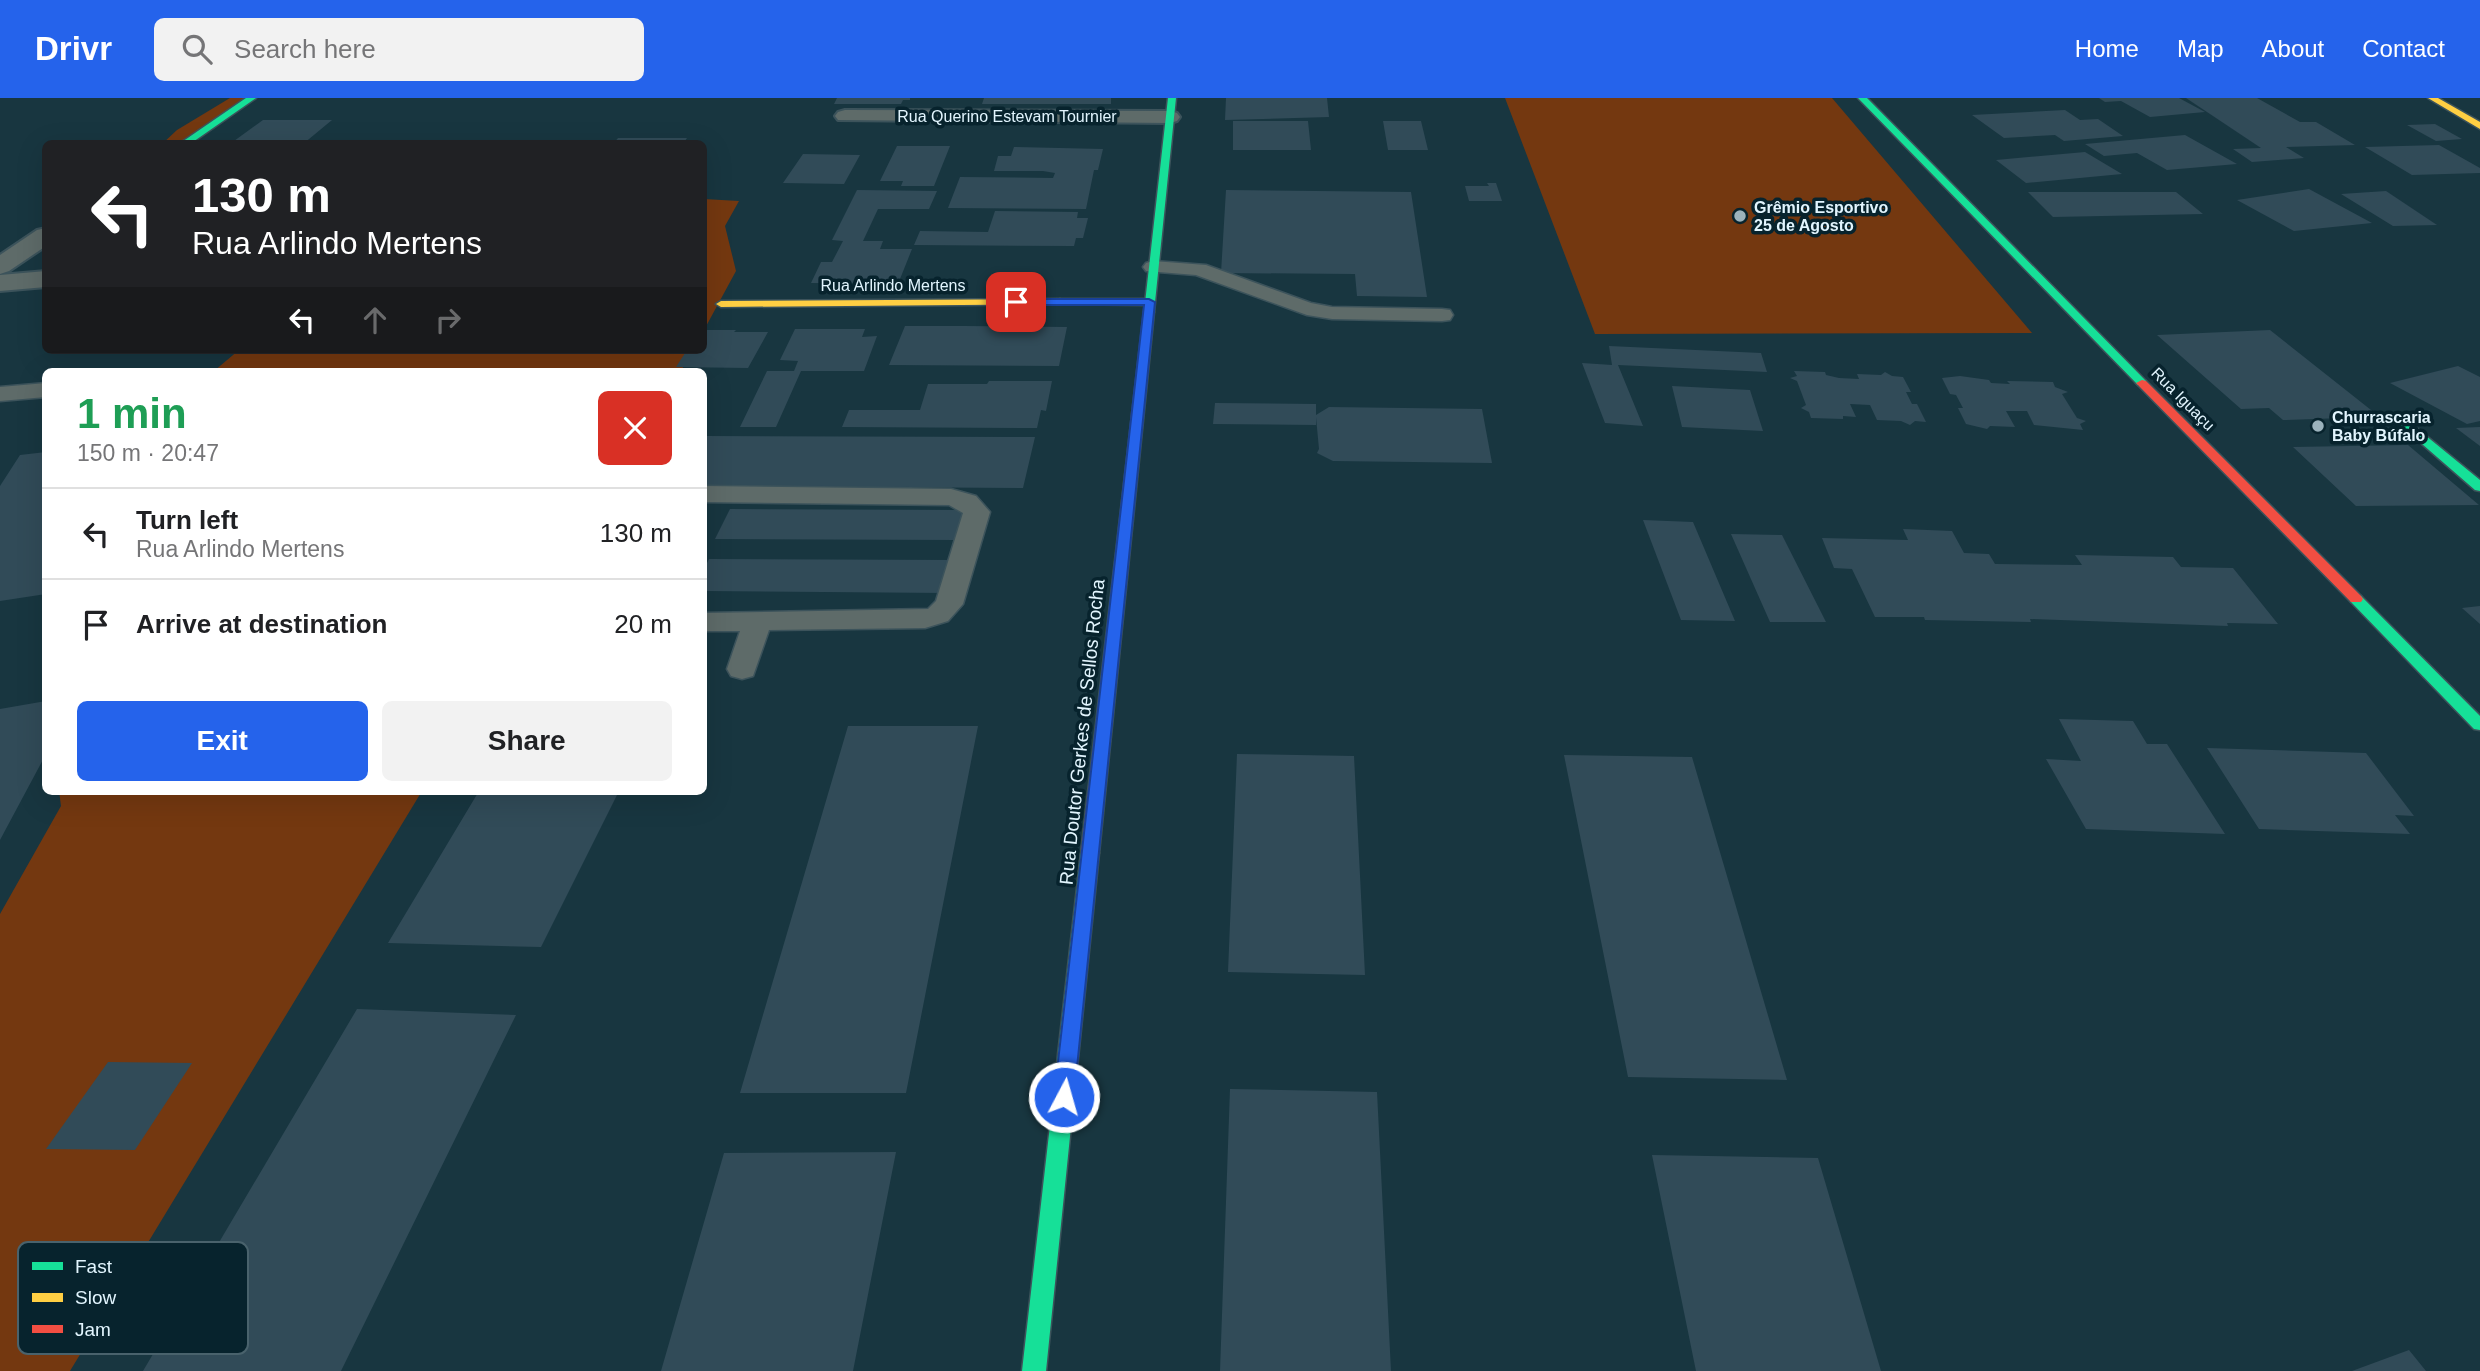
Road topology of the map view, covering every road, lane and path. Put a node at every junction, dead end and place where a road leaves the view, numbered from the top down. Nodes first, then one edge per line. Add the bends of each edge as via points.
1 (252, 98) edge
2 (1862, 98) edge
3 (2431, 98) edge
4 (1171, 107) edge
5 (845, 116) dead end
6 (2480, 126) edge
7 (189, 140) edge
8 (42, 238) edge
9 (0, 265) edge
10 (1153, 267) junction
11 (42, 279) edge
12 (0, 283) edge
13 (1149, 302) junction
14 (721, 304) dead end
15 (1442, 315) dead end
16 (42, 390) edge
17 (0, 394) edge
18 (2403, 421) dead end
19 (2480, 487) edge
20 (707, 494) edge
21 (707, 622) edge
22 (757, 623) junction
23 (742, 669) dead end
24 (2480, 725) edge
25 (1034, 1371) edge

1 - 7 street
2 - 24 street, Rua Iguaçu
3 - 6 street
4 - 5 street, Rua Querino Estevam Tournier
4 - 10 street, Rua Doutor Gerkes de Sellos Rocha
8 - 9 street
10 - 13 street, Rua Doutor Gerkes de Sellos Rocha
10 - 15 lane via 1199,269 1307,309
11 - 12 street
13 - 14 street, Rua Arlindo Mertens
13 - 25 street, Rua Doutor Gerkes de Sellos Rocha
16 - 17 lane
18 - 19 street
20 - 22 lane via 951,497 967,502 977,512 949,604 938,615 925,620
21 - 22 lane
22 - 23 lane

